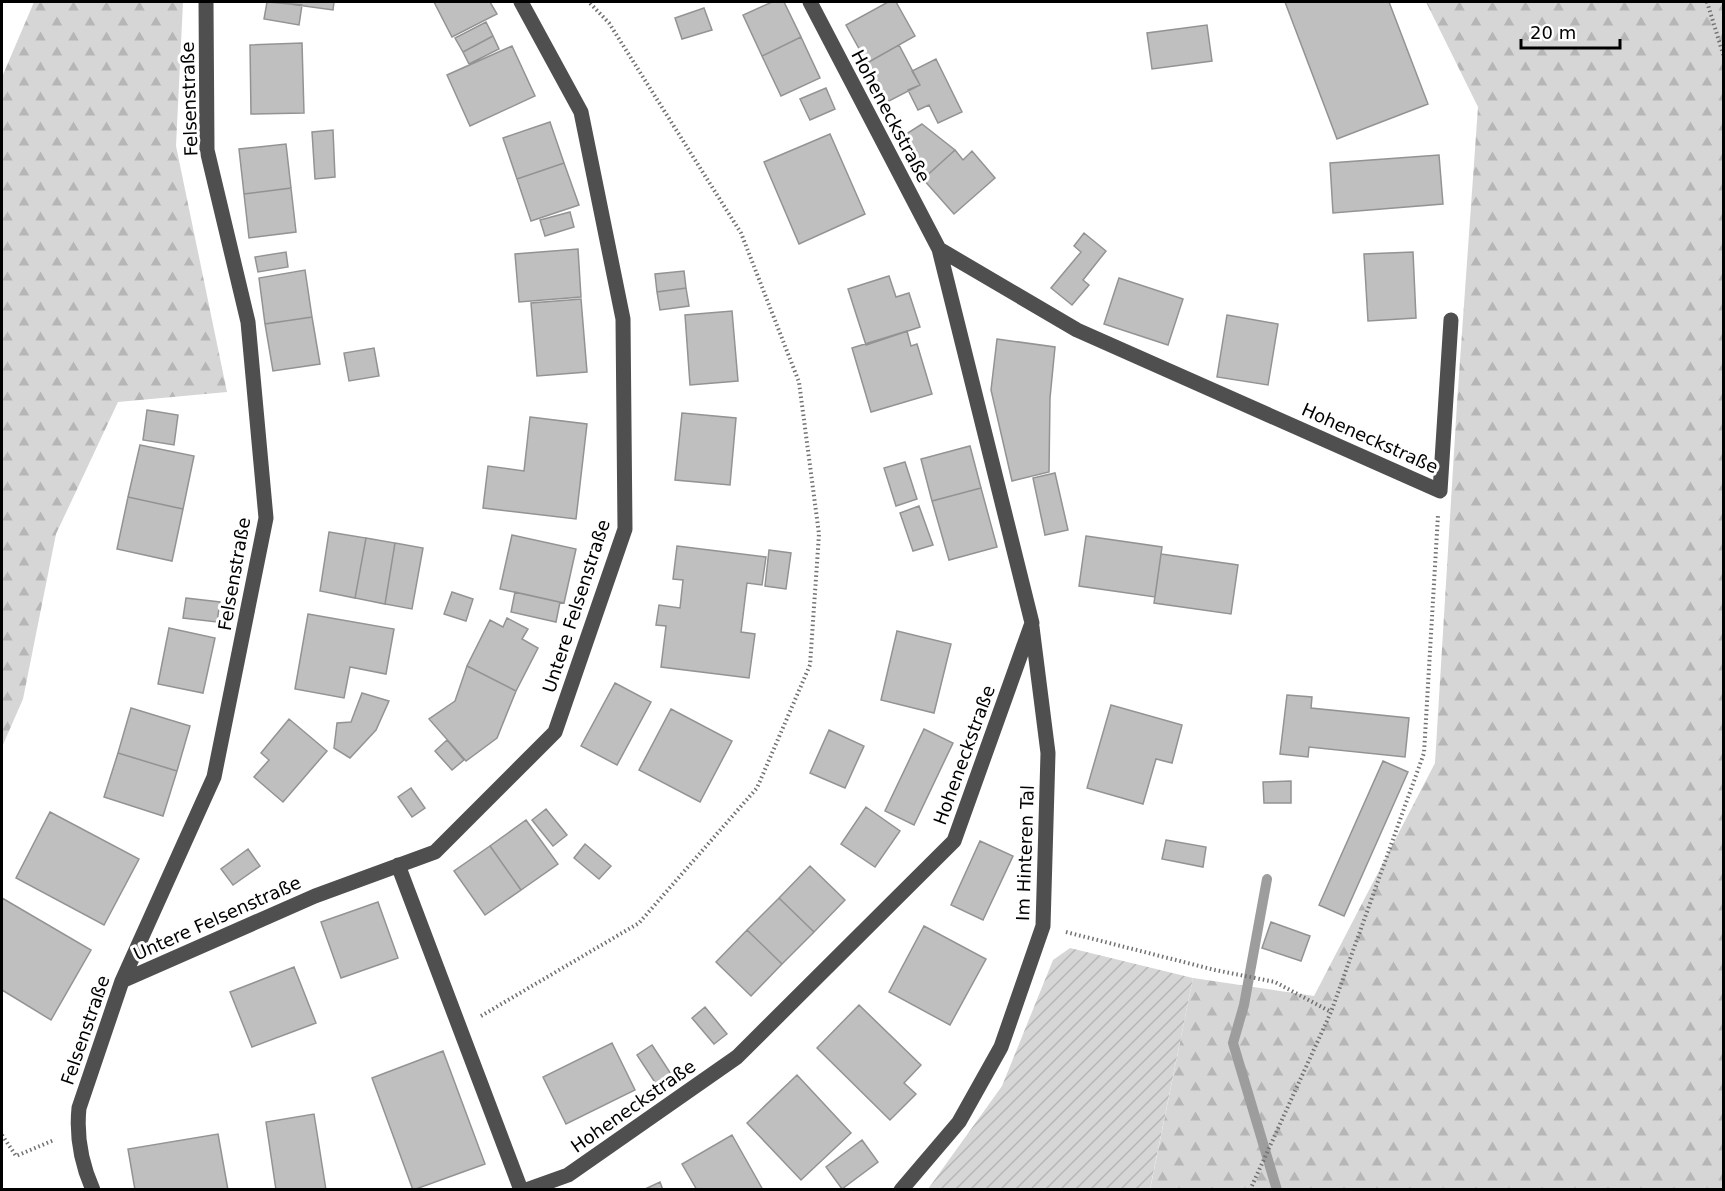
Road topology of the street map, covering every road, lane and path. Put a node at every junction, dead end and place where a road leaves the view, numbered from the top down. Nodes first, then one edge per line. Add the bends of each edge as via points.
1 (206, 2) edge
2 (521, 2) edge
3 (589, 2) edge
4 (810, 2) edge
5 (1707, 2) edge
6 (1724, 57) edge
7 (939, 249) junction
8 (1451, 320) dead end
9 (1440, 490) junction
10 (1032, 623) junction
11 (398, 865) junction
12 (1043, 926) junction
13 (122, 981) junction
14 (1331, 1012) junction
15 (460, 1029) junction
16 (77, 1130) junction
17 (2, 1135) edge
18 (93, 1190) edge
19 (521, 1190) edge
20 (526, 1190) edge
21 (901, 1190) edge
22 (1250, 1190) edge

1 - 13 street, Felsenstraße via 207,150 248,322 266,518 214,777
2 - 11 street, Untere Felsenstraße via 581,112 623,319 625,529 555,732 435,852
3 - 15 path via 609,22 741,233 799,382 819,534 810,665 758,788 639,923
4 - 7 street, Hoheneckstraße
5 - 6 path
7 - 9 street, Hoheneckstraße via 1077,330
7 - 10 street, Hoheneckstraße
8 - 9 street, Hoheneckstraße
9 - 14 path via 1424,753
10 - 12 street, Im Hinteren Tal via 1048,753
10 - 20 street, Hoheneckstraße via 954,841 737,1058 568,1176
11 - 13 street, Untere Felsenstraße via 315,896
11 - 15 street
12 - 14 path via 1275,982
12 - 21 street, Im Hinteren Tal via 1001,1047 959,1122
13 - 16 street, Felsenstraße via 78,1108
14 - 22 path
15 - 19 street
16 - 17 path via 16,1156
16 - 18 street via 84,1170

